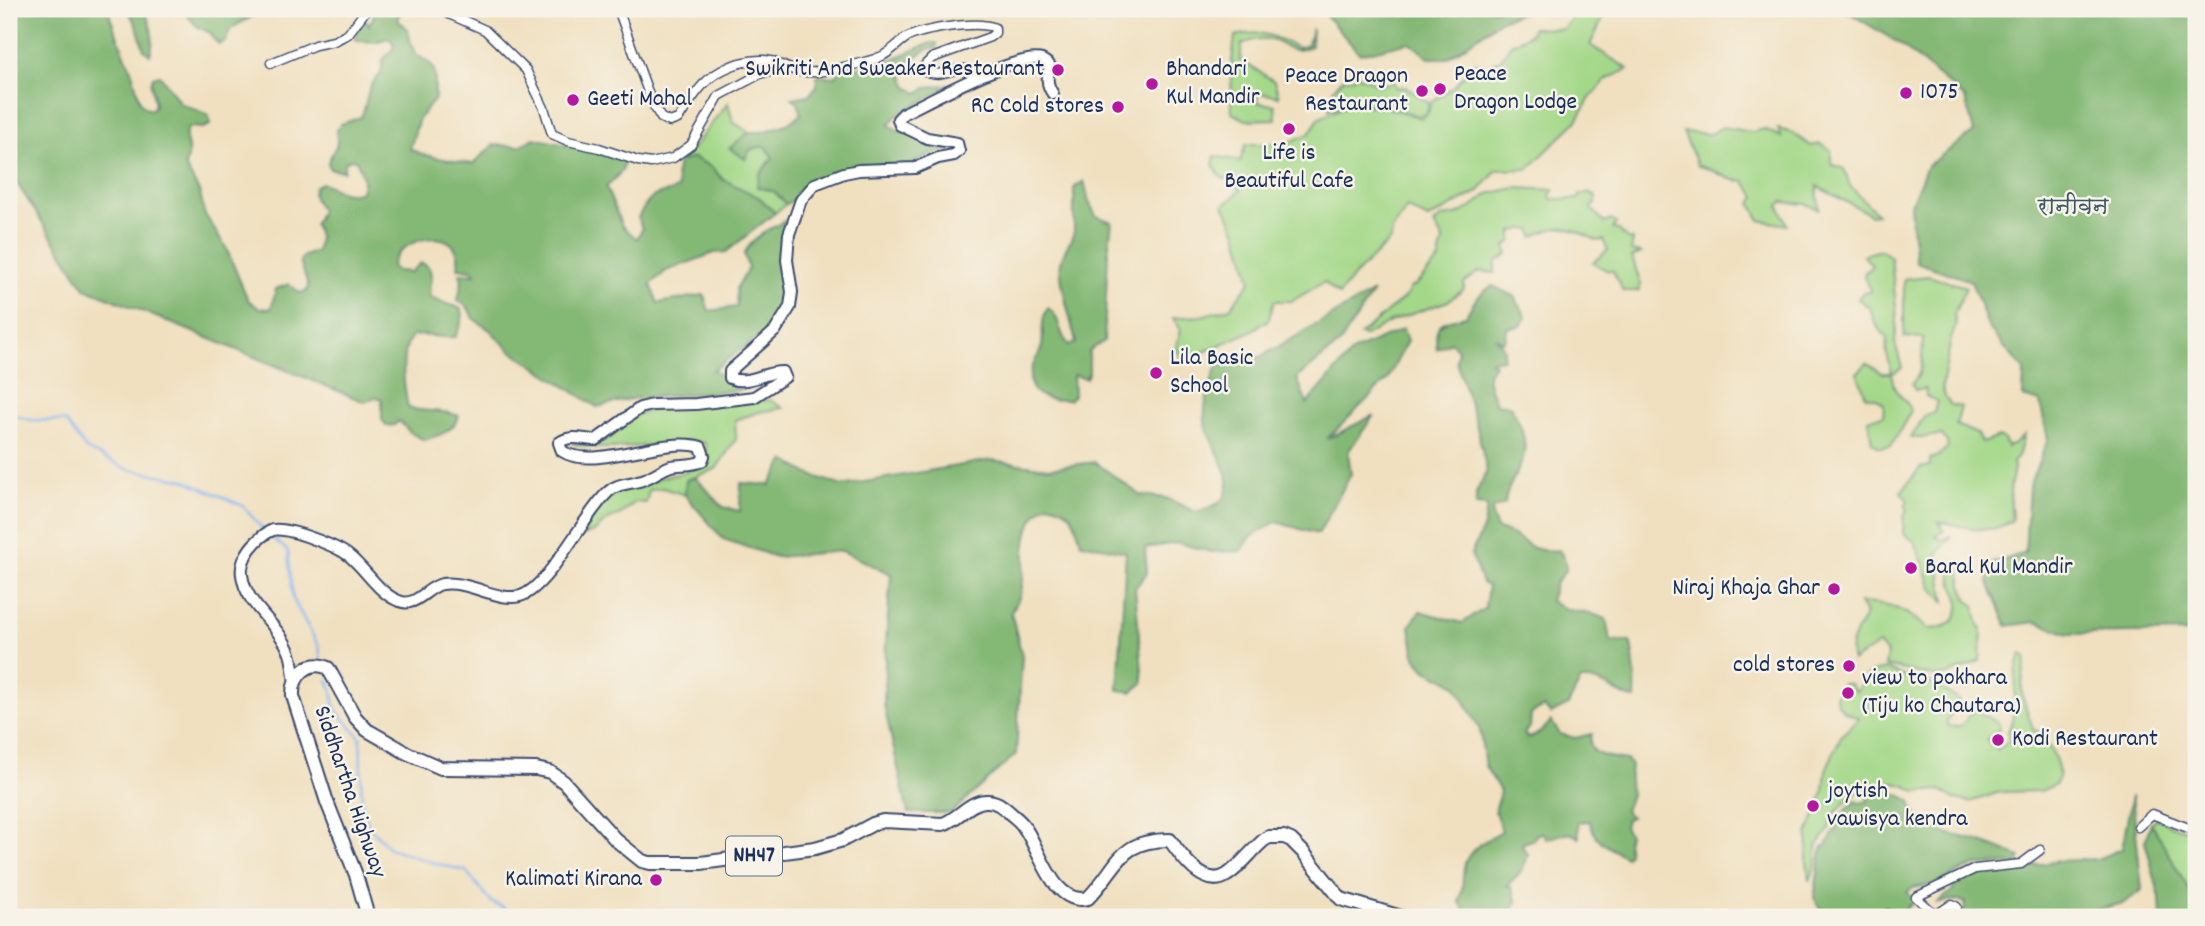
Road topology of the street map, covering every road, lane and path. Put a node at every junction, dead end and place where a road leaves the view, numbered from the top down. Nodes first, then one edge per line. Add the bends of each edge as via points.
1 (367, 9) edge
2 (443, 9) edge
3 (618, 9) edge
4 (271, 63) dead end
5 (785, 69) junction
6 (983, 75) junction
7 (1053, 94) dead end
8 (295, 682) junction
9 (2138, 827) dead end
10 (2196, 831) edge
11 (2040, 850) dead end
12 (368, 917) edge
13 (1401, 917) edge
14 (1880, 917) edge
15 (1899, 917) edge
16 (1951, 917) edge

1 - 4 street via 348,34
2 - 5 street via 485,30 526,71 552,134 638,161 661,162 683,153 719,96 762,73
3 - 5 street via 652,103 661,118 670,122 678,119 701,85 730,67 771,61
5 - 6 street via 811,73 881,57 917,34 989,25 995,28 990,37 932,58 925,65 925,71 933,75 973,68
6 - 7 main road via 1042,60 1051,66 1047,77
6 - 8 main road via 898,119 900,125 927,138 957,143 959,150 954,155 915,168 844,173 821,180 806,192 789,234 790,307 775,331 730,371 730,378 738,381 783,372 783,380 754,397 640,408 596,440 569,438 559,443 562,451 578,458 694,445 701,447 704,456 697,464 666,468 612,488 527,594 510,598 477,587 444,584 412,601 398,601 347,554 280,530 266,533 241,570 246,593 289,651
8 - 12 highway, Siddhartha Highway via 293,696
8 - 13 highway, Siddhartha Highway / NH47 via 306,668 328,668 367,730 430,764 449,769 550,772 616,840 650,863 701,863 815,848 883,821 943,824 978,802 990,801 1024,826 1051,876 1072,898 1088,898 1136,844 1170,841 1201,874 1219,879 1264,840 1284,837 1303,852 1341,899
9 - 10 street via 2152,814
11 - 16 street via 2021,864 1975,869 1916,897 1936,915 1952,904 1957,906
14 - 15 street

